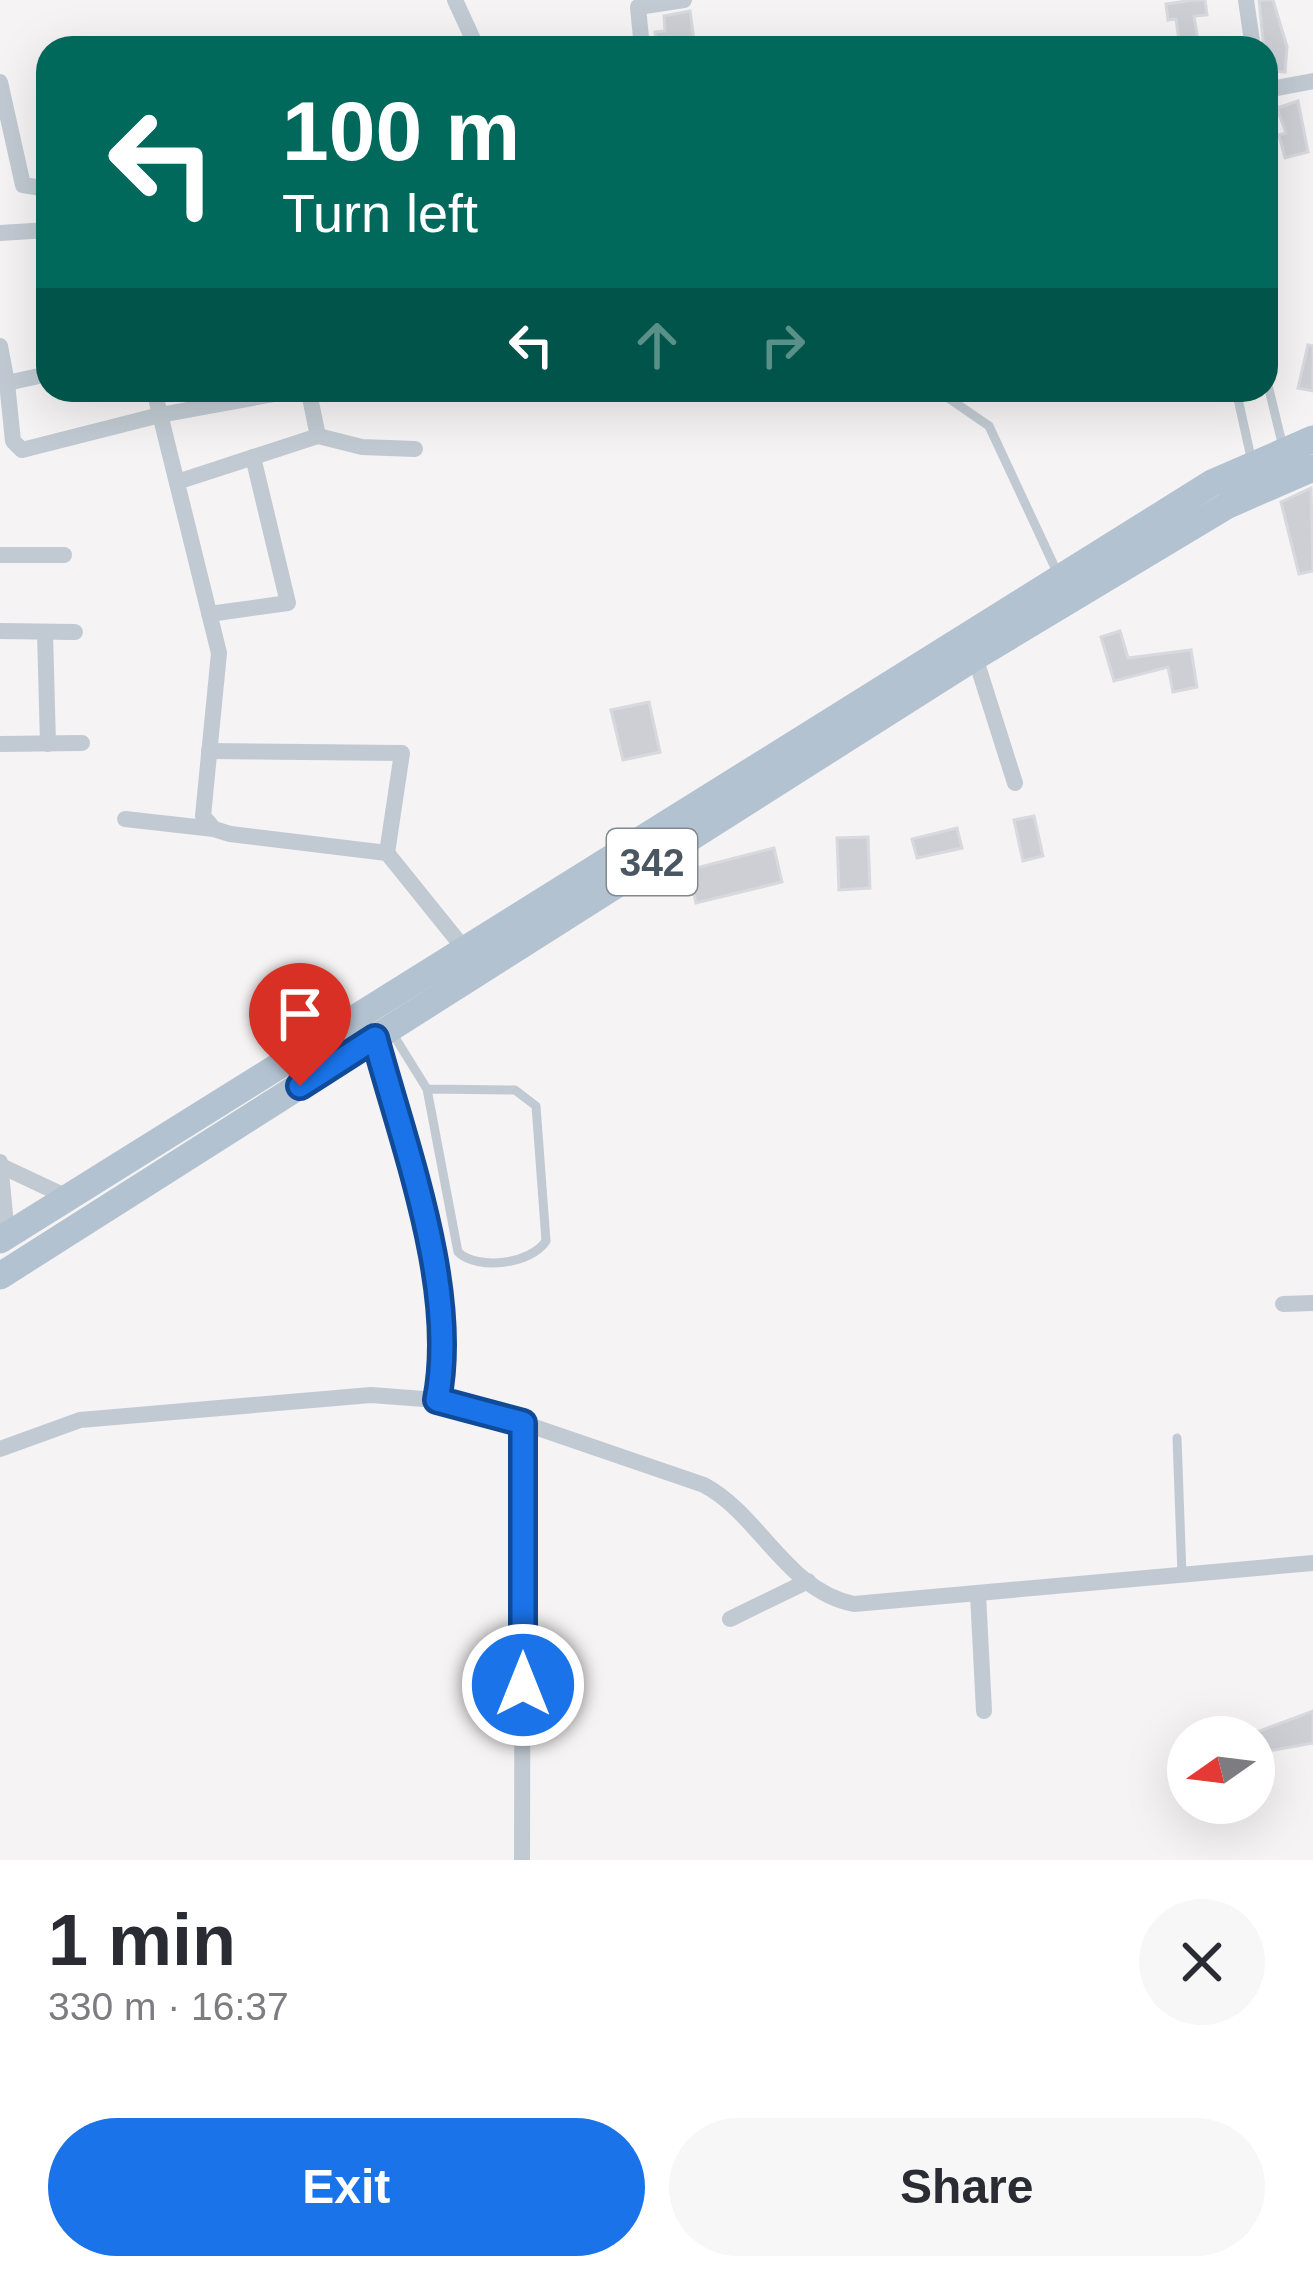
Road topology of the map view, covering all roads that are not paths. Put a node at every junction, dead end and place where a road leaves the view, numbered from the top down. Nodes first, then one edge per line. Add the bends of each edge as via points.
1 (455, 0) edge
2 (684, 0) edge
3 (1246, 0) edge
4 (472, 36) edge
5 (641, 36) edge
6 (1251, 36) edge
7 (1313, 81) edge
8 (0, 82) edge
9 (1278, 88) edge
10 (3, 115) edge
11 (36, 187) edge
12 (36, 231) edge
13 (0, 233) edge
14 (0, 346) edge
15 (36, 377) edge
16 (7, 383) junction
17 (157, 402) edge
18 (232, 402) edge
19 (311, 402) edge
20 (954, 402) edge
21 (1239, 402) edge
22 (1272, 402) edge
23 (160, 415) junction
24 (318, 436) junction
25 (1313, 439) edge
26 (415, 449) dead end
27 (1283, 449) junction
28 (253, 457) junction
29 (1252, 462) junction
30 (1313, 468) edge
31 (177, 482) junction
32 (1220, 494) junction
33 (0, 555) edge
34 (64, 555) dead end
35 (1060, 579) junction
36 (209, 614) junction
37 (0, 631) edge
38 (45, 632) junction
39 (75, 632) dead end
40 (975, 657) junction
41 (82, 743) dead end
42 (0, 744) edge
43 (48, 744) junction
44 (209, 751) junction
45 (1015, 783) dead end
46 (125, 819) dead end
47 (214, 829) junction
48 (387, 853) junction
49 (466, 951) junction
50 (380, 1024) junction
51 (427, 1089) junction
52 (0, 1164) edge
53 (65, 1196) junction
54 (4, 1238) edge
55 (0, 1276) edge
56 (1313, 1303) edge
57 (1283, 1304) dead end
58 (437, 1400) junction
59 (523, 1423) junction
60 (1177, 1438) dead end
61 (0, 1449) edge
62 (1313, 1564) edge
63 (1182, 1575) junction
64 (808, 1581) junction
65 (978, 1594) junction
66 (730, 1619) dead end
67 (984, 1711) dead end
68 (522, 1860) edge

1 - 4 street
2 - 5 street via 638,7
3 - 6 street
7 - 9 street
8 - 10 street
10 - 11 street via 22,185
12 - 13 street
14 - 16 street
15 - 16 street
16 - 23 street via 13,441 30,452
17 - 23 street
18 - 23 street
19 - 24 street
20 - 35 lane via 989,426
21 - 29 lane
22 - 27 lane
23 - 31 street
24 - 26 street
24 - 28 street
25 - 27 main road, 342
27 - 29 main road, 342
28 - 31 street
28 - 36 street via 288,603
29 - 32 main road, 342
30 - 32 main road, 342
31 - 36 street
32 - 35 main road, 342
32 - 40 main road, 342
33 - 34 street
35 - 49 main road, 342
36 - 44 street via 219,652
37 - 38 street
38 - 39 street
38 - 43 street
40 - 45 street
40 - 50 main road, 342
41 - 43 street
42 - 43 street
44 - 47 street via 203,816
44 - 48 street via 402,753
46 - 47 street
47 - 48 street
48 - 49 street
49 - 50 main road, 342
50 - 51 lane
50 - 53 main road, 342
50 - 55 main road, 342
50 - 58 street via 441,1322
51 - 51 lane via 458,1252 477,1261 532,1256 546,1241 536,1106 515,1090
52 - 53 street
52 - 54 street
53 - 54 main road, 342
56 - 57 street
58 - 59 street
58 - 61 street via 279,1400 80,1420
59 - 64 street via 719,1493
59 - 68 street
60 - 63 lane
62 - 63 street
63 - 65 street
64 - 65 street via 854,1604
64 - 66 street
65 - 67 street

